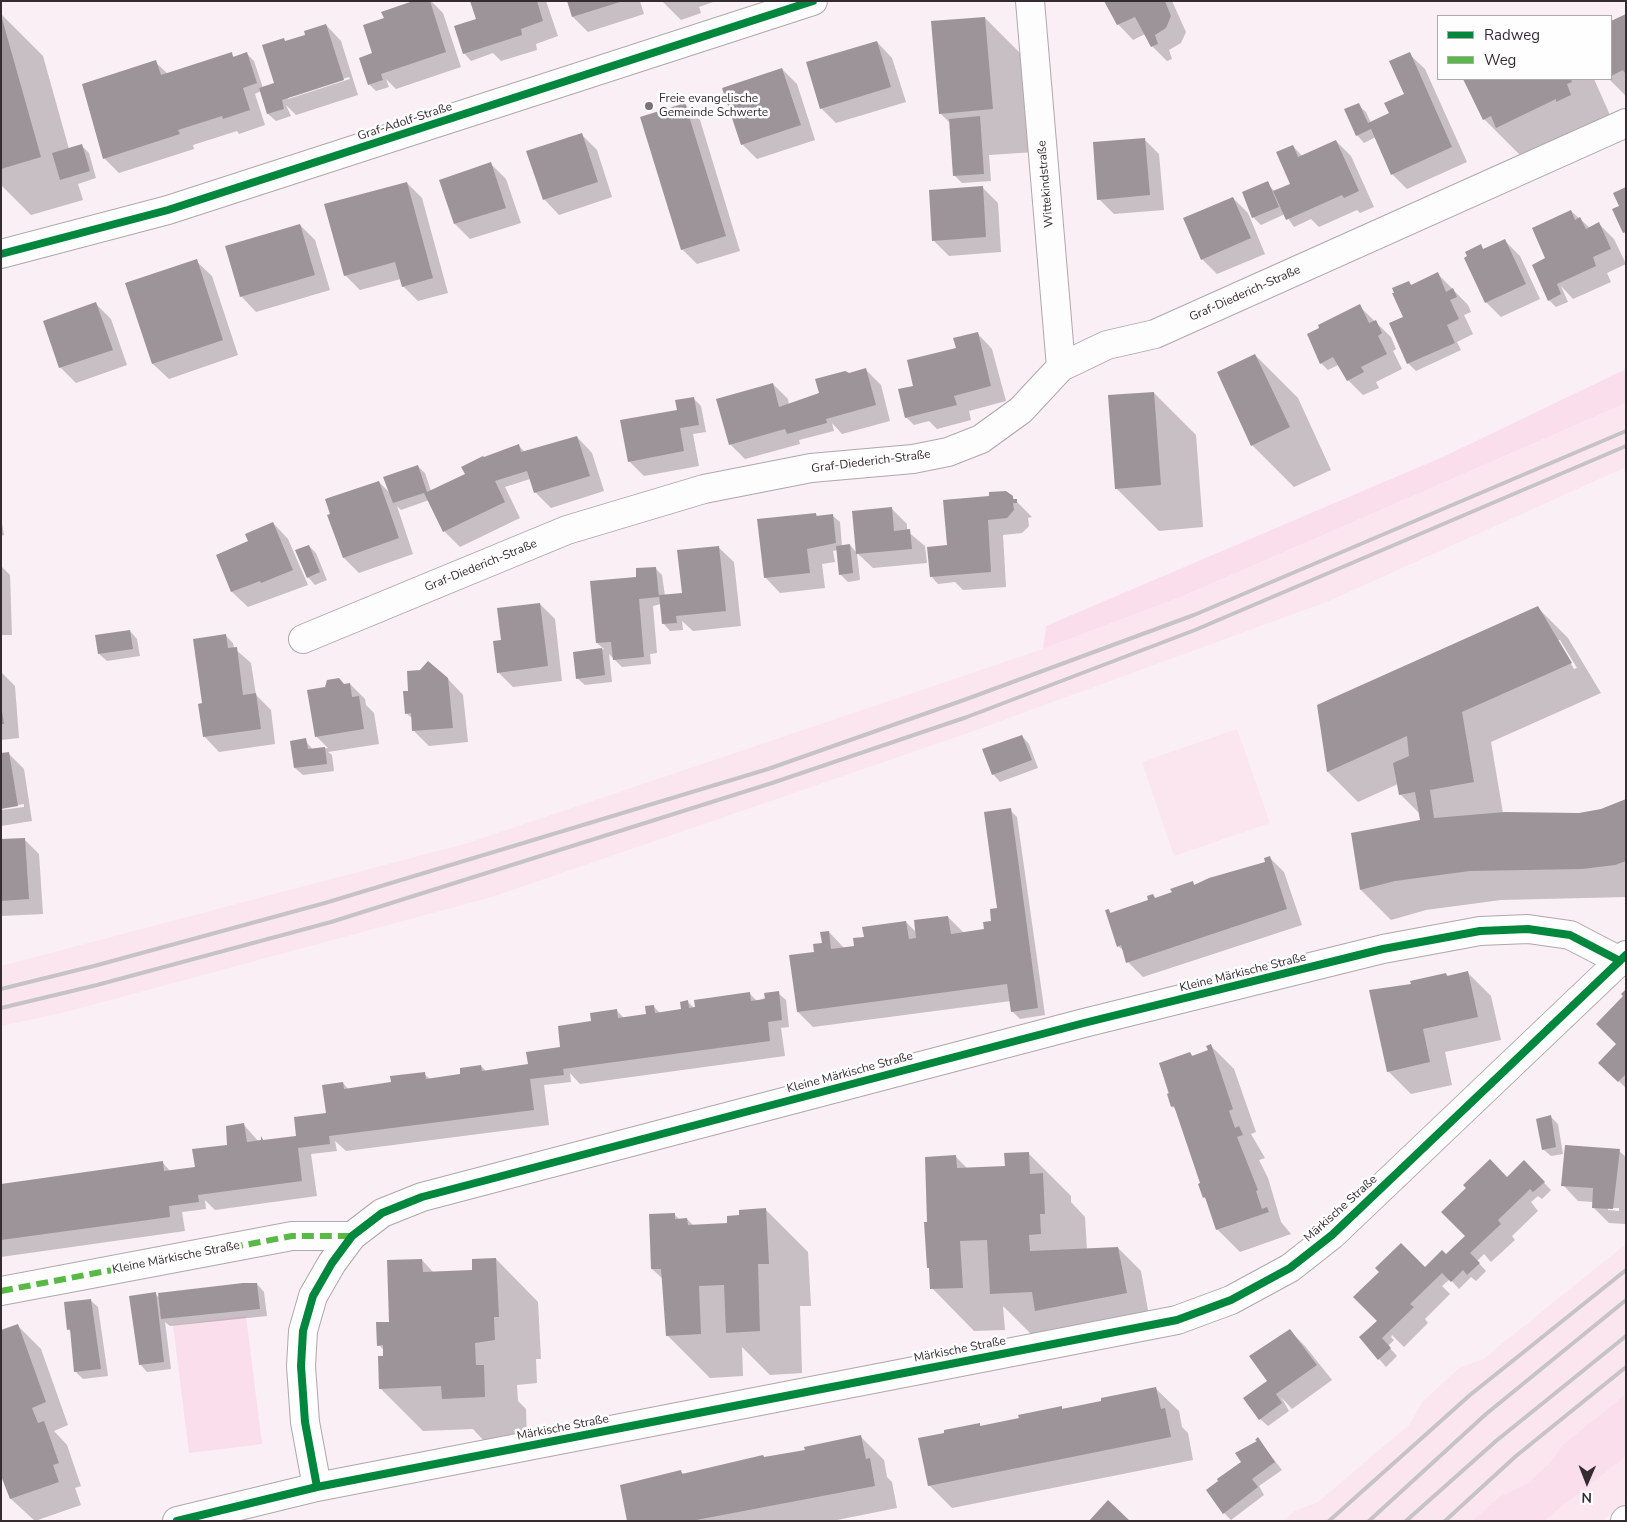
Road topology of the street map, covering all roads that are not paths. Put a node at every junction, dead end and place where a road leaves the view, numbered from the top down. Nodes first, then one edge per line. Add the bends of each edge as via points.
1 (813, 1) edge
2 (1030, 1) edge
3 (1626, 123) edge
4 (1, 254) edge
5 (1061, 367) junction
6 (303, 639) dead end
7 (1623, 958) edge
8 (352, 1236) junction
9 (1, 1291) edge
10 (317, 1487) junction
11 (177, 1521) edge

1 - 4 street, Graf-Adolf-Straße via 176,208
2 - 5 street, Wittekindstraße
3 - 5 street, Graf-Diederich-Straße via 1155,334 1107,345
5 - 6 street, Graf-Diederich-Straße via 1021,410 981,439 948,452 913,459 811,468 704,489 567,530
7 - 8 street, Kleine Märkische Straße via 1570,935 1528,930 1480,931 1383,950 1084,1024 422,1197 382,1213
7 - 10 street, Märkische Straße via 1332,1235 1290,1268 1231,1300 1177,1320
8 - 9 street, Kleine Märkische Straße via 292,1236
8 - 10 street, Kleine Märkische Straße via 312,1296 303,1331 304,1422
10 - 11 street, Märkische Straße

